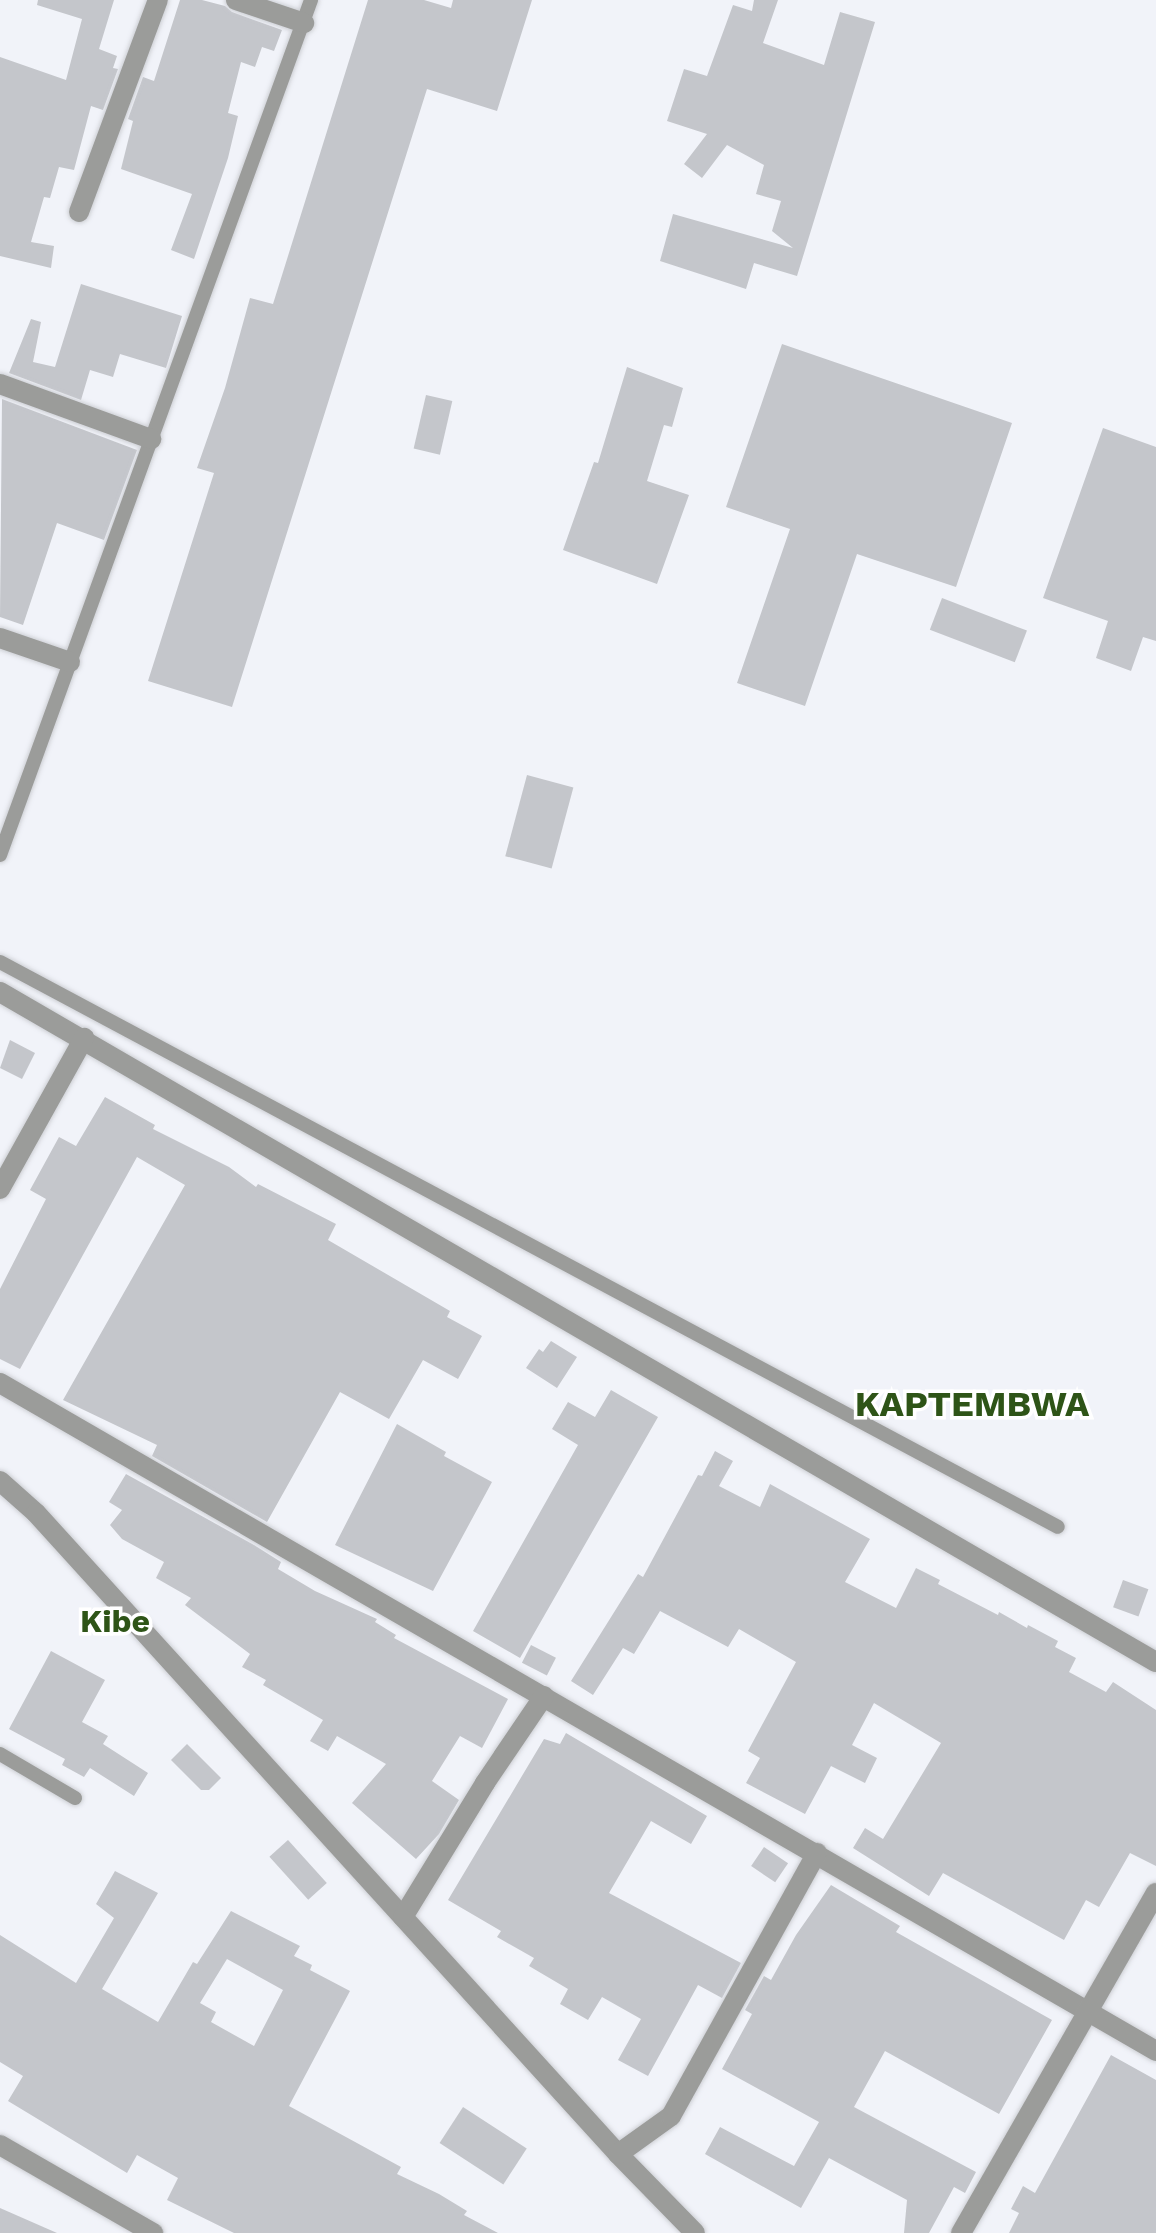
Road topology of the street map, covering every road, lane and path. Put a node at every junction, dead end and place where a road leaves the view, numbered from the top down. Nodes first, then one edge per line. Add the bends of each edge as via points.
1 (158, 0) edge
2 (236, 0) edge
3 (311, 0) edge
4 (304, 23) junction
5 (79, 212) dead end
6 (0, 384) edge
7 (151, 439) junction
8 (0, 638) edge
9 (70, 662) junction
10 (0, 855) edge
11 (0, 962) edge
12 (0, 992) edge
13 (84, 1038) junction
14 (0, 1189) edge
15 (0, 1383) edge
16 (0, 1481) edge
17 (1058, 1527) dead end
18 (1156, 1662) edge
19 (544, 1696) junction
20 (0, 1754) edge
21 (75, 1798) dead end
22 (817, 1853) junction
23 (1156, 1893) edge
24 (403, 1917) junction
25 (1090, 2010) junction
26 (1156, 2051) edge
27 (0, 2145) edge
28 (618, 2154) junction
29 (153, 2233) edge
30 (695, 2233) edge
31 (961, 2233) edge

1 - 5 street
2 - 4 street
3 - 4 lane
4 - 7 lane
6 - 7 street
7 - 9 lane
8 - 9 street
9 - 10 lane
11 - 17 lane
12 - 13 street
13 - 14 street
13 - 18 street
15 - 19 street
16 - 24 street via 36,1513
19 - 22 street
19 - 24 street
20 - 21 lane
22 - 25 street
22 - 28 street via 671,2116
23 - 25 street
24 - 28 street
25 - 26 street
25 - 31 street
27 - 29 street
28 - 30 street

